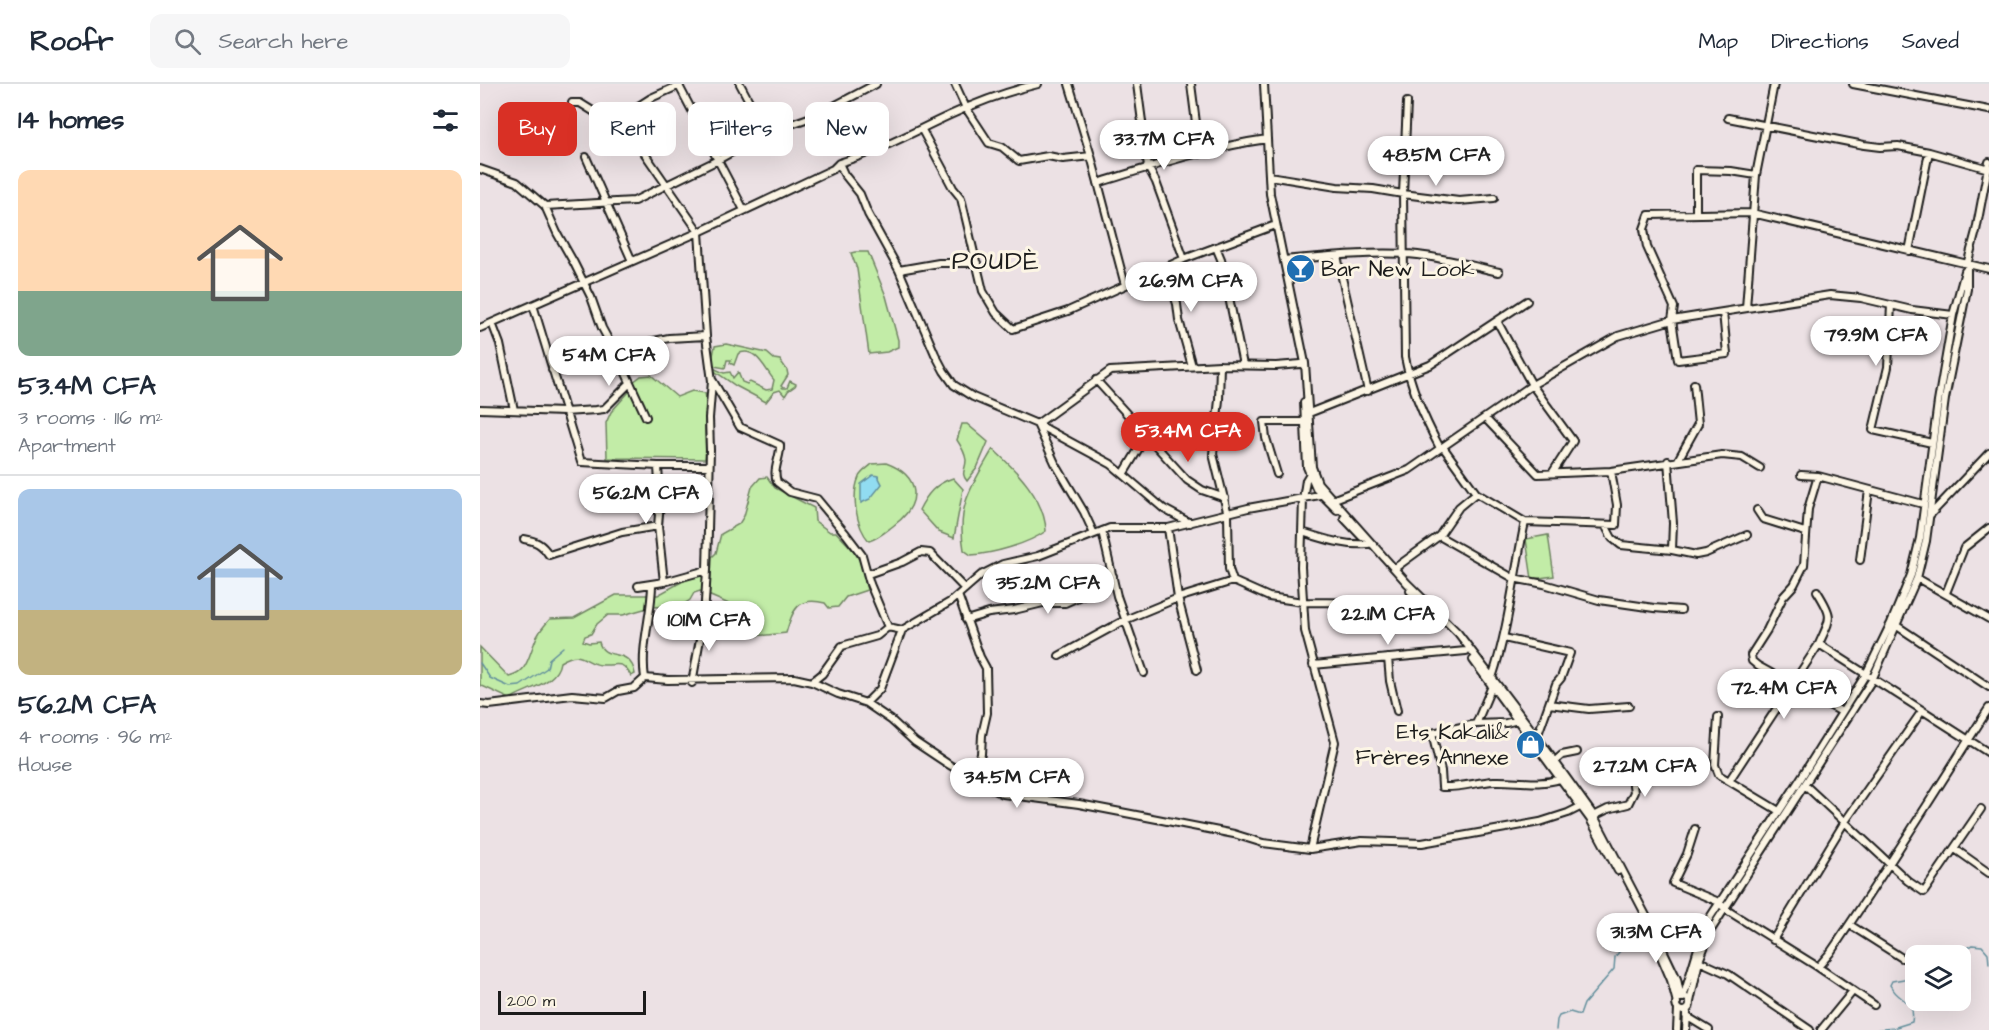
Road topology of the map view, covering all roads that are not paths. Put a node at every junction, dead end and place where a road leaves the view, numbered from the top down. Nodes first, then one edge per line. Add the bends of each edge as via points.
1 (679, 84) edge
2 (740, 84) edge
3 (876, 84) edge
4 (955, 84) edge
5 (1038, 84) edge
6 (1069, 84) edge
7 (1137, 84) edge
8 (1191, 84) edge
9 (1264, 84) edge
10 (1774, 84) edge
11 (1853, 84) edge
12 (865, 87) edge
13 (1016, 87) edge
14 (645, 102) edge
15 (750, 102) edge
16 (1407, 102) dead end
17 (966, 108) junction
18 (1989, 110) edge
19 (1728, 118) dead end
20 (793, 123) edge
21 (1766, 124) junction
22 (922, 130) junction
23 (1267, 139) junction
24 (1929, 152) junction
25 (1200, 154) junction
26 (646, 156) edge
27 (723, 156) edge
28 (1091, 156) junction
29 (586, 157) dead end
30 (718, 159) junction
31 (839, 163) junction
32 (1148, 167) junction
33 (1988, 167) edge
34 (480, 169) edge
35 (1756, 175) junction
36 (1269, 176) junction
37 (1098, 183) junction
38 (665, 185) junction
39 (1270, 194) junction
40 (1403, 194) junction
41 (1494, 198) dead end
42 (605, 202) junction
43 (545, 206) junction
44 (744, 210) junction
45 (1696, 213) junction
46 (1752, 213) junction
47 (1273, 226) junction
48 (699, 232) junction
49 (1216, 247) junction
50 (1910, 251) junction
51 (1404, 255) junction
52 (1337, 256) junction
53 (1184, 259) junction
54 (1284, 260) junction
55 (632, 261) junction
56 (976, 263) junction
57 (1967, 265) junction
58 (1165, 268) junction
59 (1989, 269) edge
60 (899, 270) junction
61 (1499, 272) dead end
62 (582, 283) junction
63 (1125, 285) junction
64 (1527, 301) dead end
65 (533, 305) junction
66 (1891, 305) junction
67 (1746, 308) junction
68 (1723, 312) junction
69 (1953, 315) junction
70 (1672, 320) junction
71 (1497, 321) junction
72 (492, 323) junction
73 (480, 328) edge
74 (706, 336) junction
75 (613, 352) junction
76 (1220, 364) junction
77 (1301, 364) junction
78 (1243, 365) junction
79 (1192, 366) junction
80 (552, 370) junction
81 (1408, 375) junction
82 (1096, 380) junction
83 (712, 381) junction
84 (630, 382) junction
85 (1694, 384) dead end
86 (1532, 385) junction
87 (1368, 391) junction
88 (480, 409) edge
89 (514, 410) junction
90 (564, 412) junction
91 (1309, 414) junction
92 (646, 417) dead end
93 (1485, 418) junction
94 (1305, 422) junction
95 (1037, 424) junction
96 (1147, 435) junction
97 (1932, 443) junction
98 (1441, 448) junction
99 (1989, 453) edge
100 (1678, 460) junction
101 (1668, 461) junction
102 (658, 466) junction
103 (709, 466) junction
104 (1760, 468) dead end
105 (1611, 471) junction
106 (1553, 472) junction
107 (1124, 474) junction
108 (1277, 474) dead end
109 (1801, 475) dead end
110 (1309, 476) junction
111 (1818, 476) junction
112 (1869, 490) junction
113 (1476, 493) junction
114 (1324, 494) junction
115 (1225, 498) junction
116 (1303, 499) junction
117 (1332, 500) junction
118 (1923, 504) junction
119 (1757, 510) dead end
120 (1228, 515) junction
121 (1930, 515) junction
122 (1525, 522) junction
123 (1190, 523) junction
124 (1605, 525) junction
125 (658, 526) junction
126 (1168, 528) junction
127 (1989, 528) edge
128 (1102, 531) junction
129 (1302, 532) junction
130 (1805, 532) junction
131 (1094, 534) junction
132 (1747, 534) dead end
133 (1439, 537) junction
134 (524, 539) dead end
135 (1368, 544) junction
136 (1672, 550) junction
137 (1860, 560) dead end
138 (1395, 568) junction
139 (707, 570) junction
140 (868, 574) junction
141 (1113, 576) junction
142 (1513, 578) junction
143 (1917, 578) junction
144 (1233, 581) junction
145 (664, 582) junction
146 (652, 584) junction
147 (638, 586) dead end
148 (965, 588) junction
149 (1817, 591) dead end
150 (1946, 593) junction
151 (958, 595) junction
152 (1178, 598) junction
153 (1417, 598) junction
154 (1303, 602) junction
155 (1682, 610) dead end
156 (1989, 619) edge
157 (966, 620) junction
158 (1125, 620) junction
159 (1897, 626) junction
160 (888, 627) junction
161 (902, 630) junction
162 (1504, 638) junction
163 (1819, 644) junction
164 (1466, 651) junction
165 (1059, 656) dead end
166 (1388, 658) junction
167 (1313, 665) junction
168 (1197, 670) dead end
169 (1144, 673) dead end
170 (1866, 674) junction
171 (645, 678) junction
172 (1492, 678) junction
173 (1872, 680) junction
174 (692, 681) junction
175 (812, 682) junction
176 (1792, 684) junction
177 (1492, 686) junction
178 (1989, 687) edge
179 (866, 703) junction
180 (480, 704) edge
181 (1549, 704) junction
182 (1629, 706) dead end
183 (1989, 708) edge
184 (1397, 711) dead end
185 (1922, 711) junction
186 (1842, 712) junction
187 (1718, 717) dead end
188 (1518, 720) junction
189 (1476, 724) junction
190 (1537, 737) junction
191 (1969, 739) junction
192 (1577, 752) dead end
193 (1989, 753) edge
194 (1629, 757) dead end
195 (1554, 762) junction
196 (972, 779) junction
197 (1560, 779) junction
198 (1729, 781) junction
199 (1805, 785) junction
200 (1580, 807) junction
201 (1981, 809) dead end
202 (1779, 811) junction
203 (1594, 816) junction
204 (1844, 823) junction
205 (1695, 829) dead end
206 (1310, 849) junction
207 (1955, 849) junction
208 (1889, 863) junction
209 (1989, 873) edge
210 (1719, 902) junction
211 (1725, 909) junction
212 (1648, 923) junction
213 (1850, 925) junction
214 (1773, 940) junction
215 (1902, 958) dead end
216 (1699, 961) junction
217 (1818, 967) junction
218 (1853, 992) junction
219 (1680, 1002) junction
220 (1690, 1002) junction
221 (1874, 1005) dead end
222 (1687, 1013) junction
223 (1677, 1030) edge
224 (1686, 1030) edge
225 (1709, 1030) edge
226 (1810, 1030) edge
227 (1821, 1030) edge

1 - 14 street
1 - 30 street
2 - 15 street
3 - 12 street
4 - 17 street
5 - 13 street
6 - 28 street
7 - 32 street
8 - 25 street
9 - 23 street
10 - 21 street
11 - 18 street
12 - 20 street via 817,115
13 - 17 street
16 - 40 street
17 - 22 street
17 - 28 street via 989,143 1002,147 1019,161
19 - 21 street
21 - 24 street via 1864,145
21 - 35 street
22 - 31 street
22 - 56 street via 961,198
23 - 25 street
23 - 36 street
24 - 33 street
24 - 50 street
25 - 32 street
26 - 38 street
27 - 30 street
28 - 37 street
29 - 42 street
30 - 38 street
30 - 44 street
31 - 44 street
31 - 60 street via 860,194
32 - 37 street
32 - 53 street
33 - 57 street
34 - 43 street via 517,182
35 - 45 street via 1696,170
35 - 46 street
36 - 39 street
36 - 40 street
37 - 63 street
38 - 42 street via 634,201
38 - 48 street
39 - 47 street
39 - 54 street
40 - 41 street via 1459,201
40 - 51 street
42 - 43 street
42 - 55 street
43 - 62 street
44 - 48 street
45 - 46 street
45 - 70 street via 1649,215 1644,228 1647,248 1674,307
46 - 50 street
46 - 67 street
47 - 49 street
47 - 77 street
48 - 55 street
48 - 74 street
49 - 53 street
49 - 78 street
50 - 57 street
51 - 52 street
51 - 61 street via 1433,257
51 - 81 street via 1404,357
52 - 54 street
52 - 87 street
53 - 58 street
54 - 91 street via 1305,363
55 - 62 street
56 - 60 street via 939,263
56 - 63 street via 983,291 996,313 1013,329 1068,311
57 - 59 street
57 - 69 street
57 - 121 street via 1967,289
58 - 63 street
58 - 79 street
60 - 95 street via 935,354 954,385
62 - 65 street
62 - 75 street
64 - 71 street
65 - 72 street
65 - 80 street
66 - 67 street via 1830,295
66 - 69 street
66 - 97 street via 1888,367 1873,430
67 - 68 street
68 - 70 street
68 - 70 street via 1727,354 1678,360
69 - 97 street
70 - 86 street via 1617,336
71 - 81 street via 1430,366
71 - 86 street
72 - 73 street
72 - 89 street
74 - 75 street via 669,338
74 - 83 street
75 - 80 street
75 - 84 street
76 - 78 street
76 - 79 street
76 - 115 street via 1213,454
77 - 78 street
77 - 94 street
79 - 82 street via 1115,370
80 - 90 street
81 - 87 street
81 - 98 street
82 - 95 street
82 - 96 street
83 - 103 street
83 - 140 street via 740,427 780,445 777,482 790,492 817,499 862,555
84 - 90 street via 604,409
84 - 92 street
85 - 100 street via 1698,424
86 - 93 street
86 - 106 street via 1573,441
87 - 91 street
88 - 89 street
89 - 90 street
90 - 102 street via 581,462
91 - 114 street via 1311,467
93 - 98 street
93 - 106 street via 1538,474
94 - 108 street via 1264,422
94 - 110 street
95 - 107 street
95 - 131 street
96 - 107 street
96 - 115 street via 1187,480
97 - 118 street
98 - 113 street
98 - 117 street via 1409,470
99 - 121 street
100 - 101 street
100 - 104 street via 1722,455 1742,457
101 - 105 street
101 - 136 street
102 - 103 street
102 - 125 street
103 - 139 street
105 - 106 street
105 - 124 street via 1616,525
107 - 123 street via 1164,509
109 - 111 street
110 - 114 street
110 - 116 street
111 - 112 street
111 - 130 street
112 - 118 street
112 - 137 street
113 - 122 street
113 - 133 street via 1459,507
114 - 116 street
114 - 117 street
114 - 135 street
115 - 120 street
116 - 120 street
116 - 129 street
117 - 138 street
118 - 170 street via 1911,575
119 - 130 street via 1763,519
120 - 123 street
120 - 144 street via 1229,569
121 - 143 street
122 - 124 street
122 - 142 street
123 - 126 street
124 - 136 street via 1621,545
125 - 134 street via 622,532 549,555 543,546
125 - 145 street
126 - 128 street
126 - 152 street
127 - 150 street via 1964,548
128 - 131 street
128 - 141 street
129 - 135 street via 1336,542
129 - 154 street
130 - 176 street via 1804,565 1751,655 1752,662
131 - 148 street via 1038,556 1004,564
132 - 136 street via 1706,554
133 - 138 street
133 - 142 street
135 - 153 street
138 - 172 street via 1458,633
139 - 145 street
139 - 174 street via 704,617
140 - 148 street via 921,552 930,553
140 - 160 street
141 - 157 street via 1065,603 1043,603
141 - 158 street
142 - 155 street via 1599,600
142 - 162 street
143 - 150 street
143 - 159 street
144 - 152 street
144 - 154 street via 1269,597
145 - 146 street
146 - 147 street
146 - 171 street
148 - 151 street
149 - 163 street via 1830,616
150 - 156 street
151 - 157 street
151 - 161 street
152 - 158 street
152 - 168 street
153 - 154 street via 1397,603
153 - 164 street
154 - 167 street
157 - 196 street via 986,668 987,713 981,754
158 - 165 street
158 - 169 street
159 - 173 street
159 - 178 street
160 - 161 street
160 - 175 street via 878,636 842,646
161 - 179 street via 880,689
162 - 172 street
162 - 181 street via 1570,653
163 - 170 street
163 - 176 street
164 - 166 street
164 - 177 street
166 - 167 street
166 - 184 street
167 - 206 street via 1335,742
170 - 173 street
170 - 186 street
171 - 174 street
171 - 180 street via 634,688 606,698 572,695
172 - 190 street
173 - 185 street
173 - 199 street
174 - 175 street via 794,678
175 - 179 street
176 - 186 street
176 - 198 street
177 - 188 street
177 - 189 street
179 - 196 street via 915,742
181 - 182 street via 1589,709
181 - 190 street
183 - 191 street
185 - 191 street
185 - 204 street
186 - 202 street
187 - 198 street via 1715,765 1719,775
188 - 189 street
188 - 197 street
189 - 197 street via 1432,733 1442,788
190 - 195 street
191 - 193 street
191 - 208 street
192 - 195 street via 1562,755
194 - 203 street via 1634,792 1628,804
195 - 203 street
196 - 206 street via 1003,794 1079,804 1263,843
197 - 200 street
198 - 202 street
199 - 204 street
199 - 211 street
200 - 206 street via 1540,822 1422,843 1362,841
200 - 212 street
201 - 207 street
202 - 210 street
203 - 212 street
204 - 208 street
204 - 214 street
205 - 210 street via 1673,883
207 - 208 street via 1924,892
207 - 209 street
208 - 213 street
210 - 211 street
210 - 219 street via 1705,925
211 - 214 street
211 - 216 street via 1711,930
212 - 219 street via 1677,980
213 - 215 street
213 - 217 street
214 - 217 street
216 - 220 street
216 - 226 street via 1728,974
217 - 218 street
218 - 221 street
218 - 227 street
219 - 220 street
219 - 222 street
219 - 223 street
220 - 222 street
222 - 224 street
222 - 225 street

